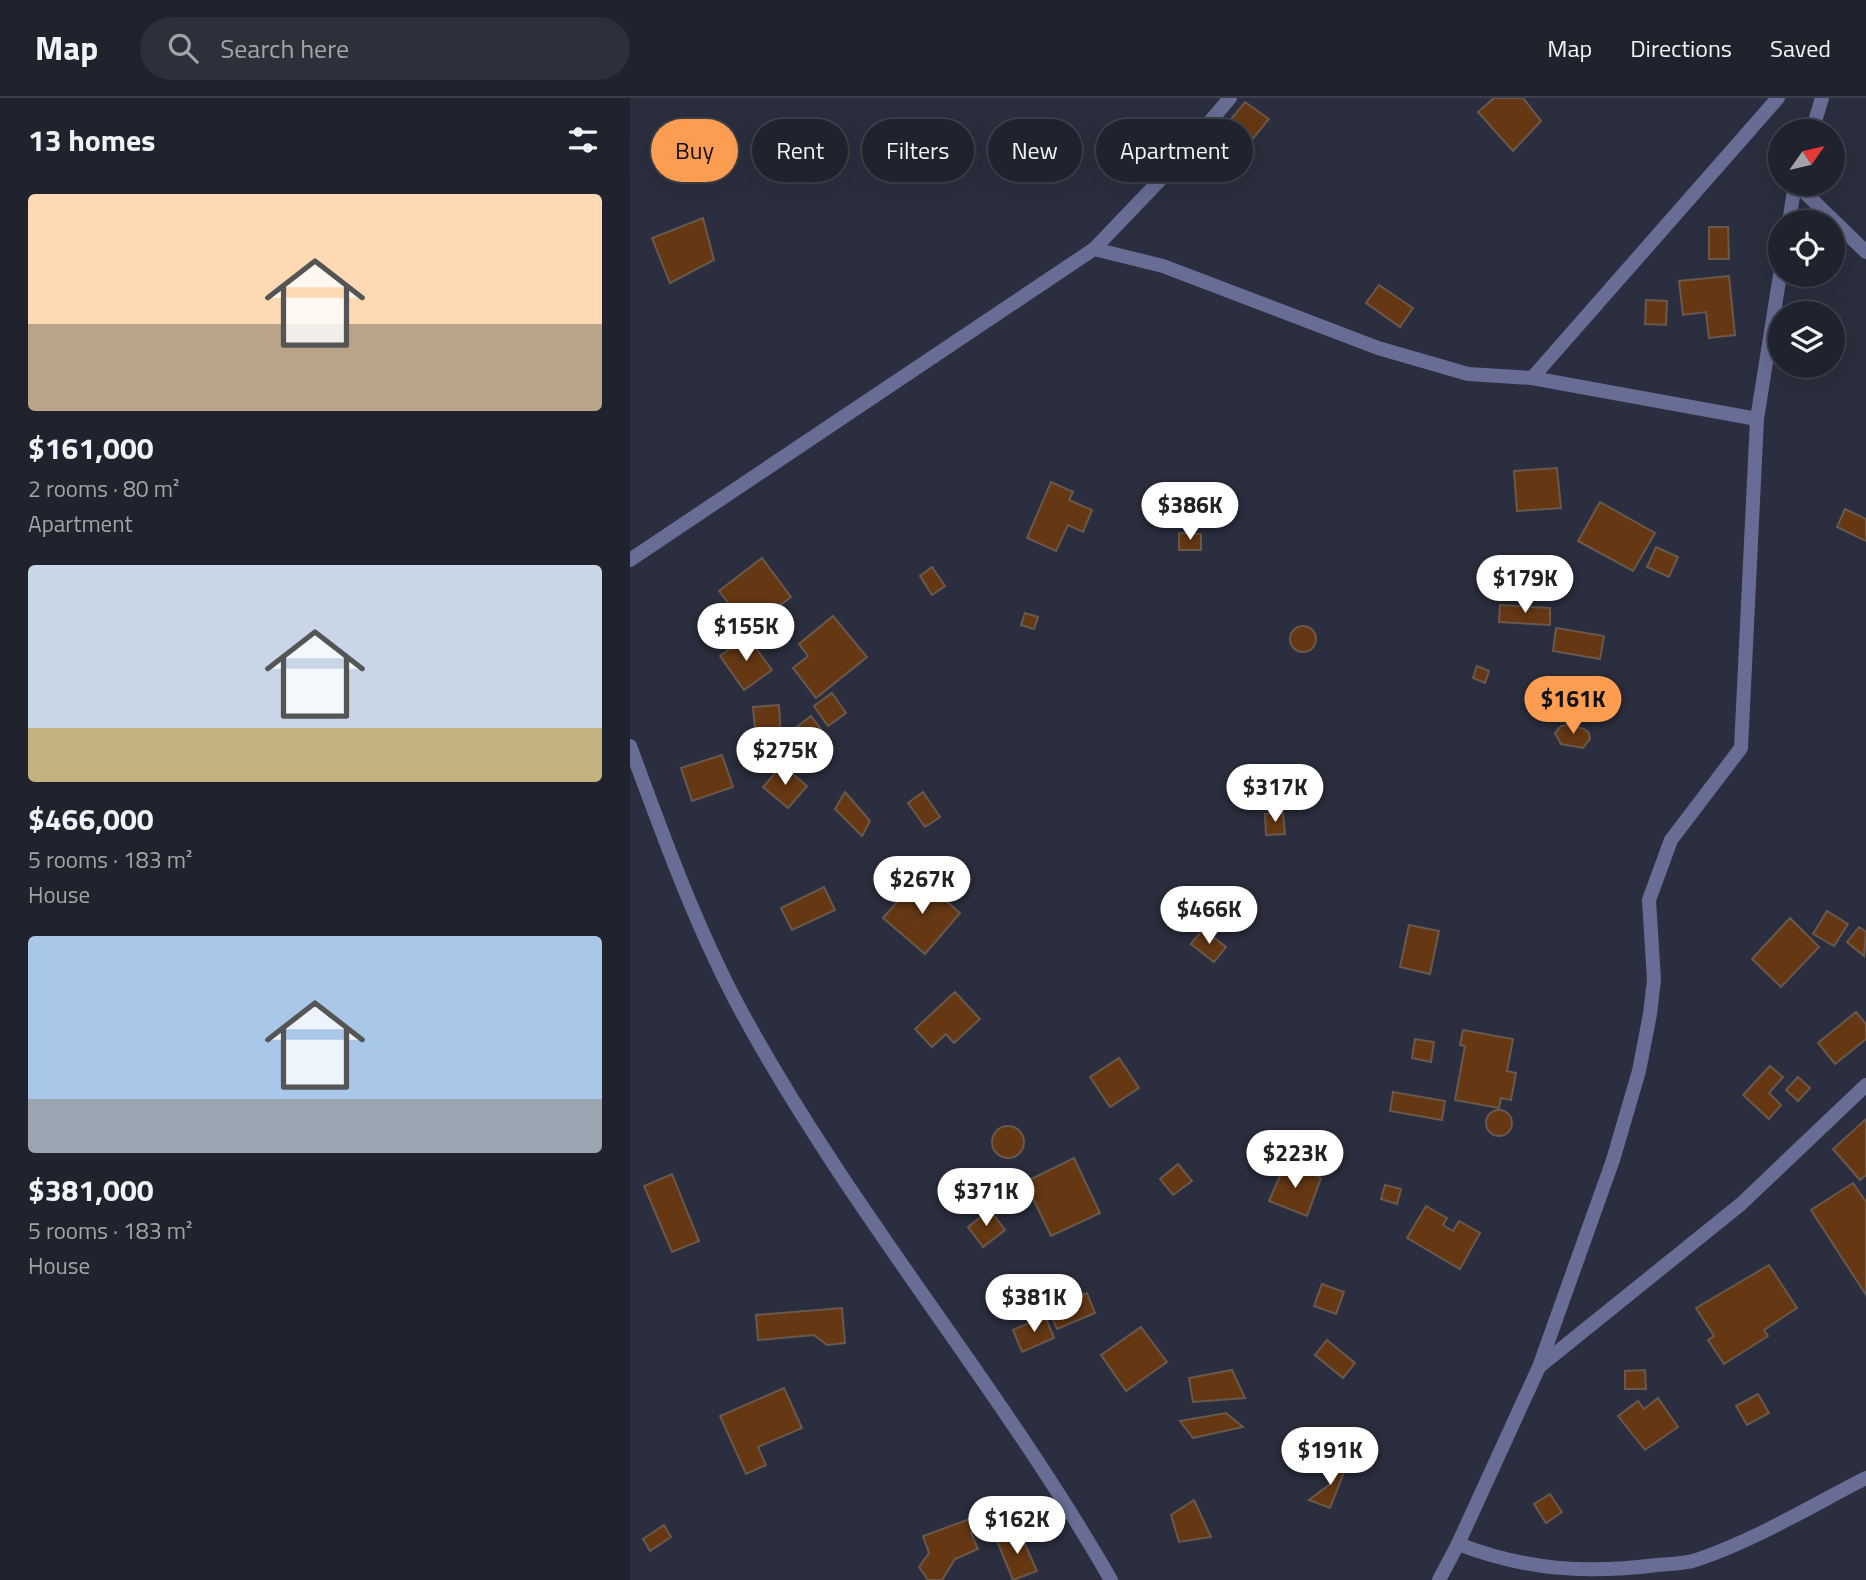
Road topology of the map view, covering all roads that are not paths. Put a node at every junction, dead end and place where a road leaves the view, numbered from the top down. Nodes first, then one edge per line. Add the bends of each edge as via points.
1 (1230, 98) edge
2 (1778, 98) edge
3 (1822, 98) edge
4 (1816, 119) edge
5 (1808, 196) edge
6 (1094, 248) junction
7 (1866, 252) edge
8 (1778, 287) edge
9 (1532, 378) junction
10 (1757, 419) junction
11 (630, 560) edge
12 (630, 746) edge
13 (1866, 1085) edge
14 (1539, 1367) junction
15 (1866, 1478) edge
16 (1458, 1544) junction
17 (1111, 1580) edge
18 (1439, 1580) edge

1 - 6 street
2 - 9 street
3 - 4 street
5 - 7 street
6 - 9 street via 1163,265 1378,348 1468,374
6 - 11 street
8 - 10 street
9 - 10 street
10 - 14 street via 1741,748 1671,840 1649,900 1654,980 1639,1071 1613,1160
12 - 17 street via 687,900 740,1009 812,1130 1031,1450
13 - 14 street via 1741,1204
14 - 16 street
15 - 16 street via 1754,1536 1696,1560 1625,1569 1552,1570 1499,1560
16 - 18 street

